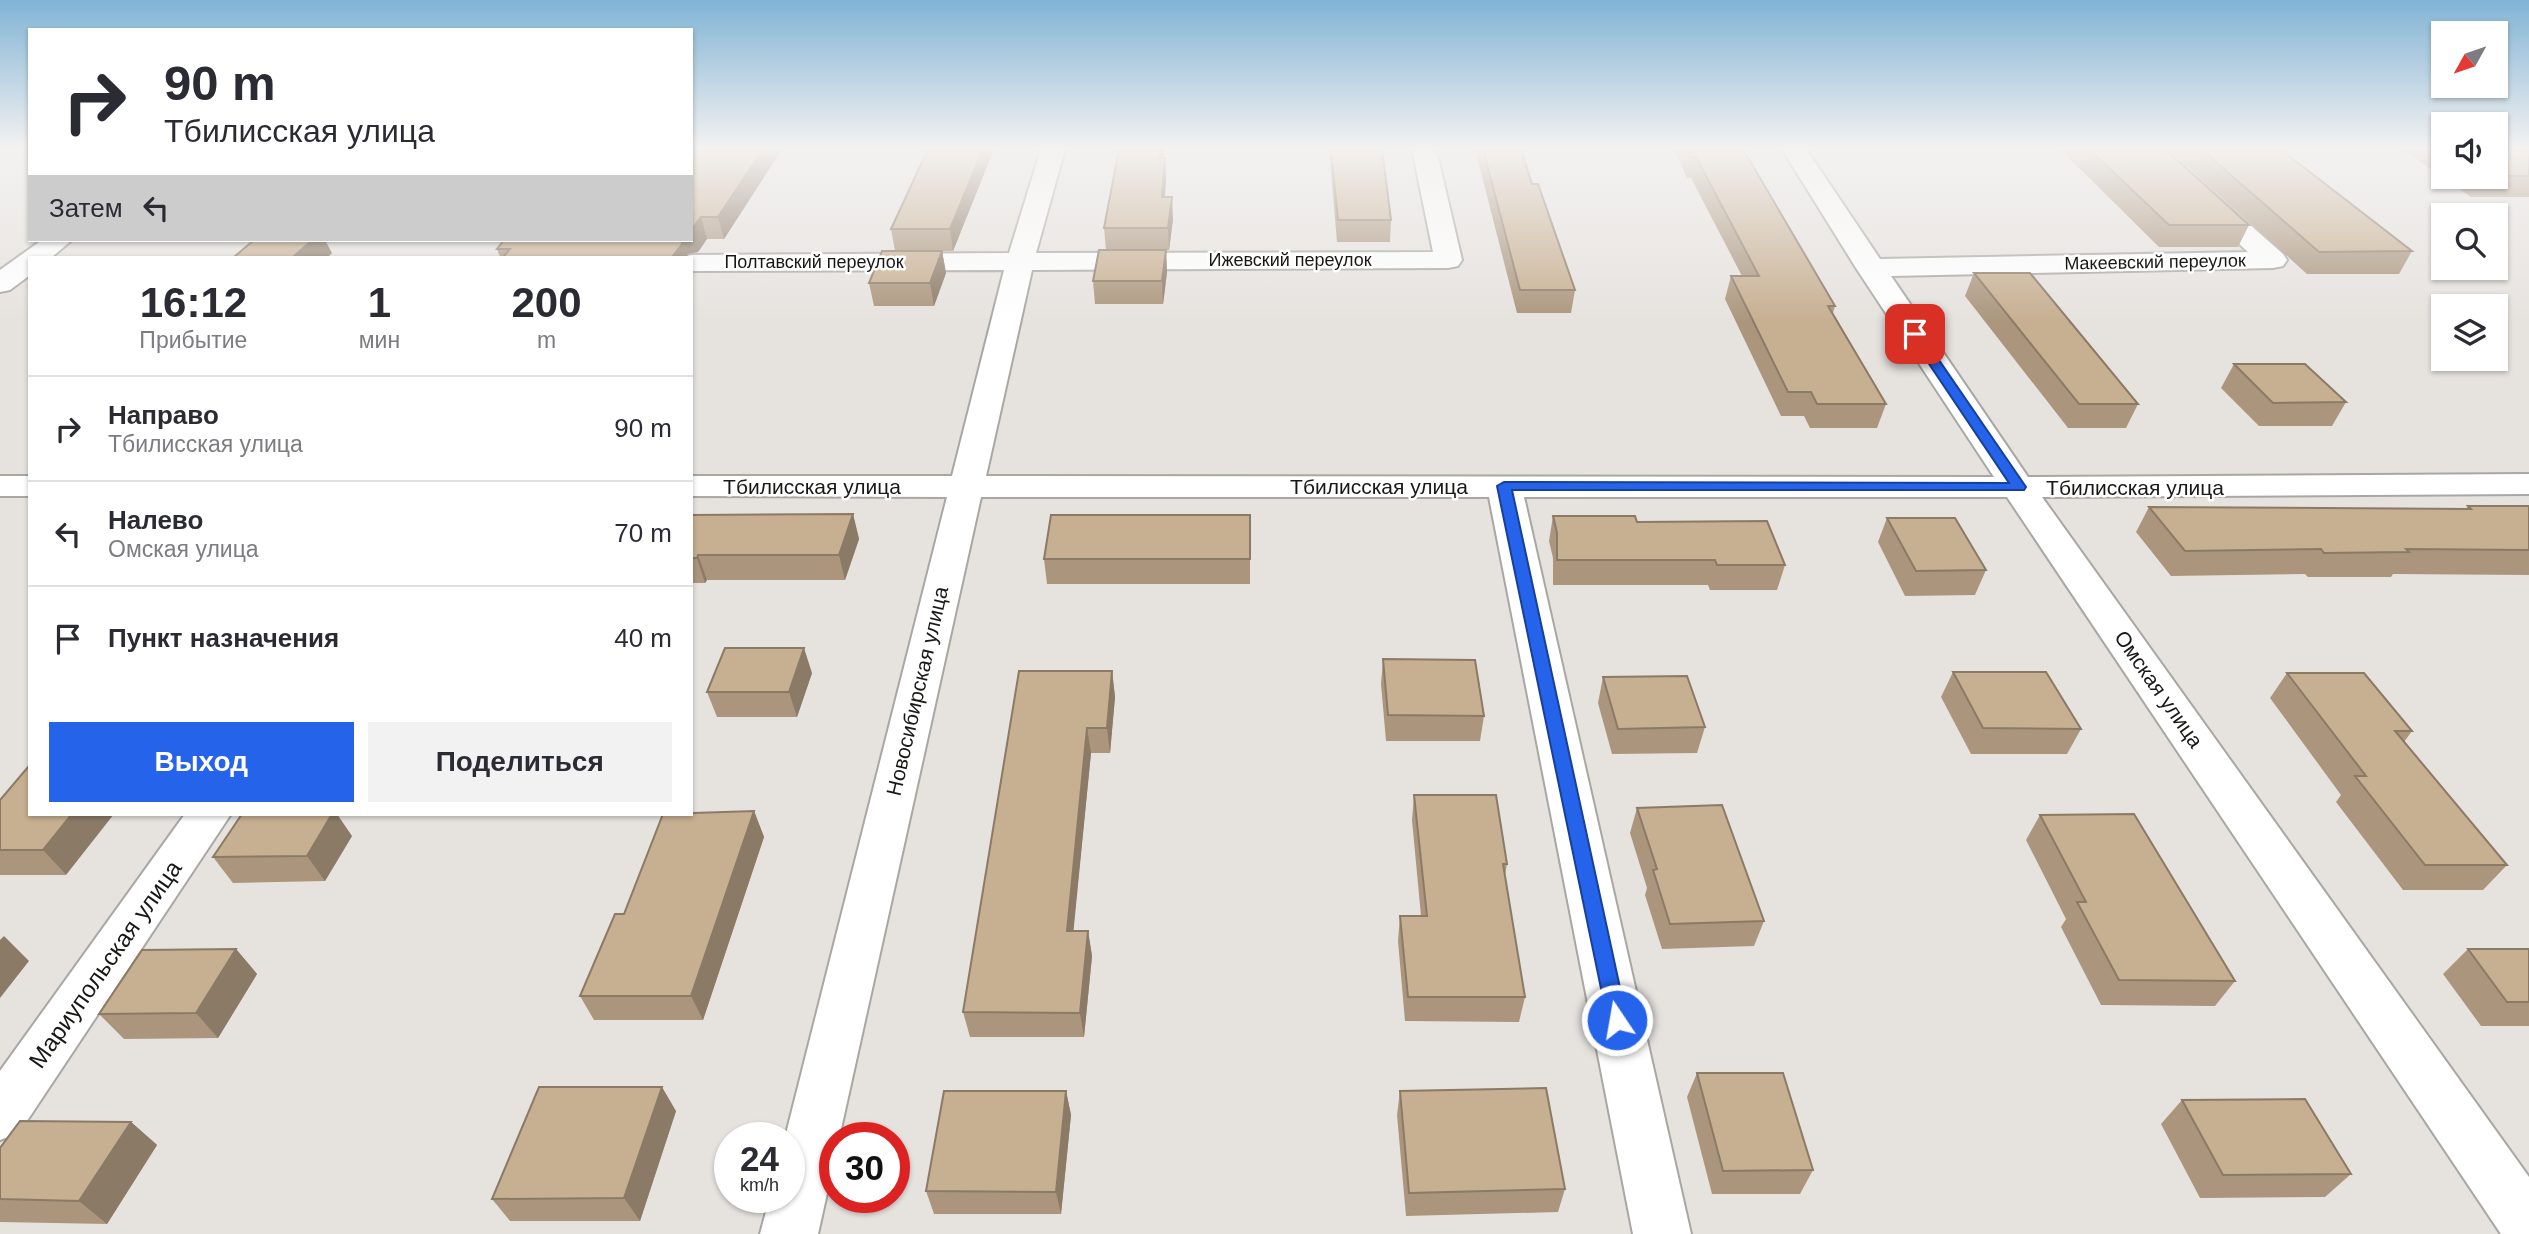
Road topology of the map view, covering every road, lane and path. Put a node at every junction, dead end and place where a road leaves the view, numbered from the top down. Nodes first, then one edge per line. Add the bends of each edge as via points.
1 (1037, 207) edge
2 (1436, 207) edge
3 (1831, 207) edge
4 (2213, 207) edge
5 (56, 242) edge
6 (33, 256) edge
7 (1020, 261) junction
8 (23, 262) edge
9 (693, 263) edge
10 (1870, 268) junction
11 (0, 284) edge
12 (2529, 484) edge
13 (0, 485) edge
14 (966, 485) junction
15 (28, 486) edge
16 (693, 486) edge
17 (1504, 486) junction
18 (2019, 487) junction
19 (208, 816) edge
20 (0, 1115) edge
21 (2529, 1225) edge
22 (789, 1234) edge
23 (1662, 1234) edge

1 - 7 street, Новосибирская улица
2 - 7 street, Ижевский переулок via 1448,260
3 - 10 street, Омская улица
4 - 10 street, Макеевский переулок via 2273,260
5 - 6 street
7 - 9 street, Полтавский переулок
7 - 14 street, Новосибирская улица
8 - 11 street
10 - 18 street, Омская улица
12 - 18 street, Тбилисская улица
13 - 15 street
14 - 16 street, Тбилисская улица
14 - 17 street, Тбилисская улица
14 - 22 street, Новосибирская улица
17 - 18 street, Тбилисская улица
17 - 23 street
18 - 21 street, Омская улица
19 - 20 street, Мариупольская улица

